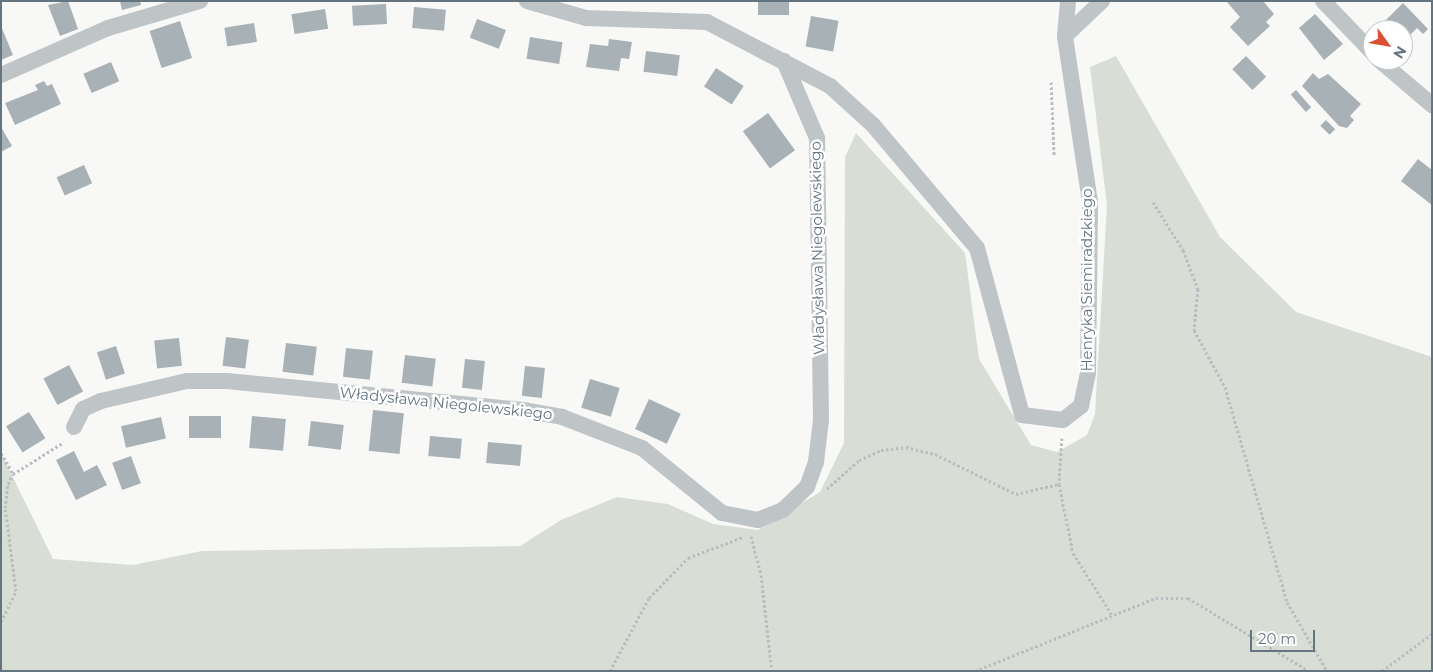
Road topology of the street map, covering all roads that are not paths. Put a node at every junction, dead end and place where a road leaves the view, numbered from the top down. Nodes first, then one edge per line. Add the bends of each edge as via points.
1 (200, 1) edge
2 (527, 1) edge
3 (1068, 1) edge
4 (1102, 1) edge
5 (1323, 1) edge
6 (1065, 36) junction
7 (1363, 43) edge
8 (784, 61) junction
9 (1391, 70) edge
10 (1, 75) edge
11 (1432, 105) edge
12 (74, 427) road end

1 - 10 street via 108,28
2 - 8 street via 586,18 707,22
3 - 6 street, Henryka Siemiradzkiego
4 - 6 street
5 - 7 street
6 - 8 street, Henryka Siemiradzkiego via 1090,211 1088,372 1081,406 1063,420 1022,415 977,248 873,125 813,74
8 - 12 street, Władysława Niegolewskiego via 817,138 821,420 816,462 807,487 783,510 758,520 722,513 642,448 562,416 523,410 227,381 187,381 101,401 83,409
9 - 11 street

